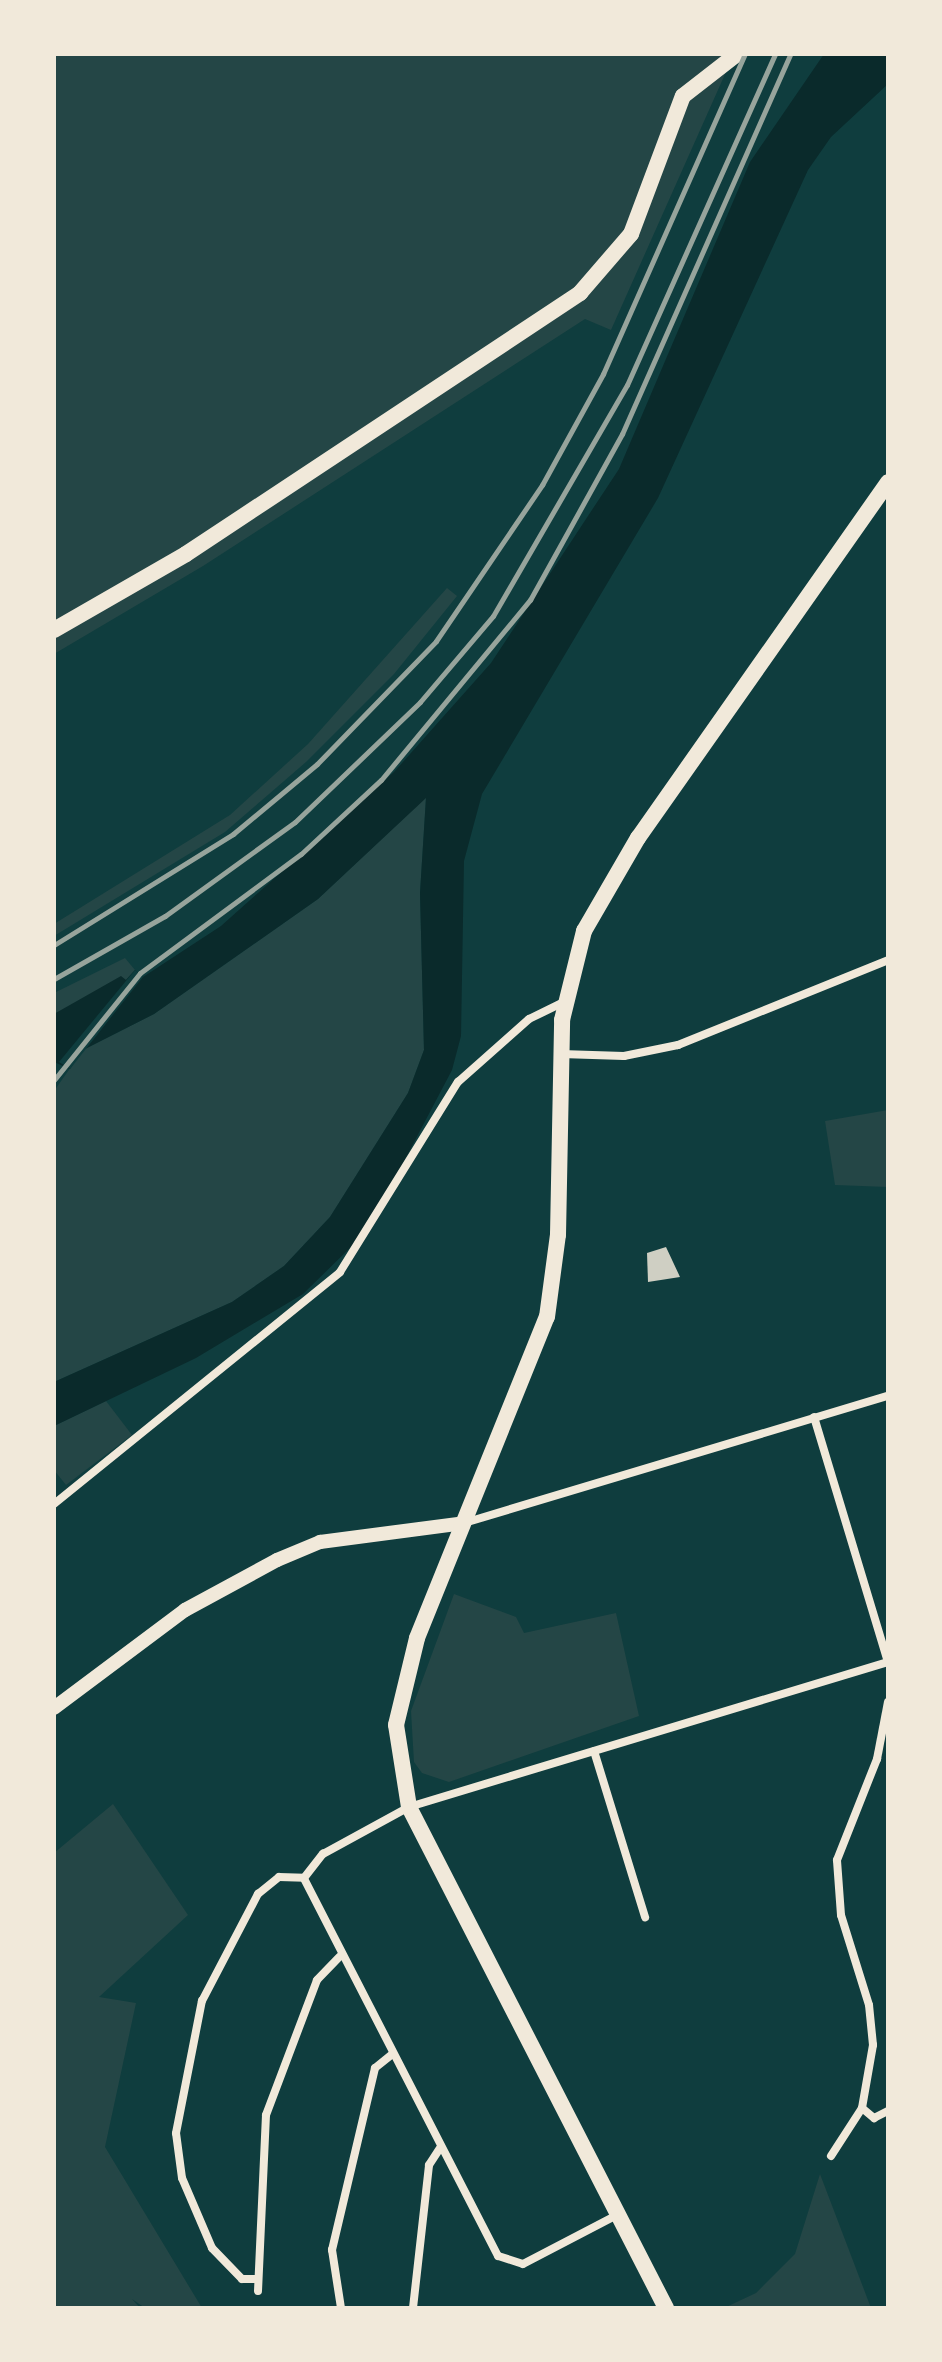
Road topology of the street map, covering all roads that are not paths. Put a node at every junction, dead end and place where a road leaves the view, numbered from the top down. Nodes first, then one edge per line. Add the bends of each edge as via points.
1 (729, 56) edge
2 (887, 487) edge
3 (54, 630) edge
4 (888, 960) edge
5 (564, 1002) junction
6 (561, 1054) junction
7 (888, 1396) edge
8 (814, 1417) junction
9 (54, 1504) edge
10 (464, 1523) junction
11 (888, 1662) edge
12 (888, 1702) edge
13 (54, 1708) edge
14 (594, 1751) junction
15 (409, 1807) junction
16 (304, 1878) junction
17 (645, 1917) dead end
18 (339, 1957) junction
19 (391, 2055) junction
20 (862, 2108) junction
21 (888, 2111) edge
22 (440, 2148) junction
23 (831, 2156) dead end
24 (617, 2215) junction
25 (255, 2279) junction
26 (258, 2291) dead end
27 (341, 2308) edge
28 (413, 2308) edge
29 (666, 2308) edge

1 - 3 main road via 683,96 631,234 580,293 186,554
2 - 5 main road via 620,864 584,931
4 - 6 street via 678,1045 624,1056
5 - 6 main road
5 - 9 street via 529,1019 458,1082 340,1272
6 - 10 main road via 555,1276 528,1371
7 - 8 street
8 - 10 street
8 - 11 street
10 - 13 street via 320,1542 277,1560 185,1610
10 - 15 main road via 401,1692 396,1745
11 - 14 street
12 - 20 street via 877,1759 837,1860 841,1915 873,2027
14 - 15 street
14 - 17 street
15 - 16 street via 323,1854
15 - 24 main road
16 - 18 street
16 - 25 street via 279,1877 258,1894 202,2001 176,2133 182,2178 212,2248 242,2279
18 - 19 street
18 - 25 street via 317,1980 266,2115
19 - 22 street
19 - 27 street via 375,2068 332,2250
20 - 21 street via 874,2118
20 - 23 street
22 - 24 street via 498,2256 510,2265
22 - 28 street via 429,2165
24 - 29 main road
25 - 26 street

